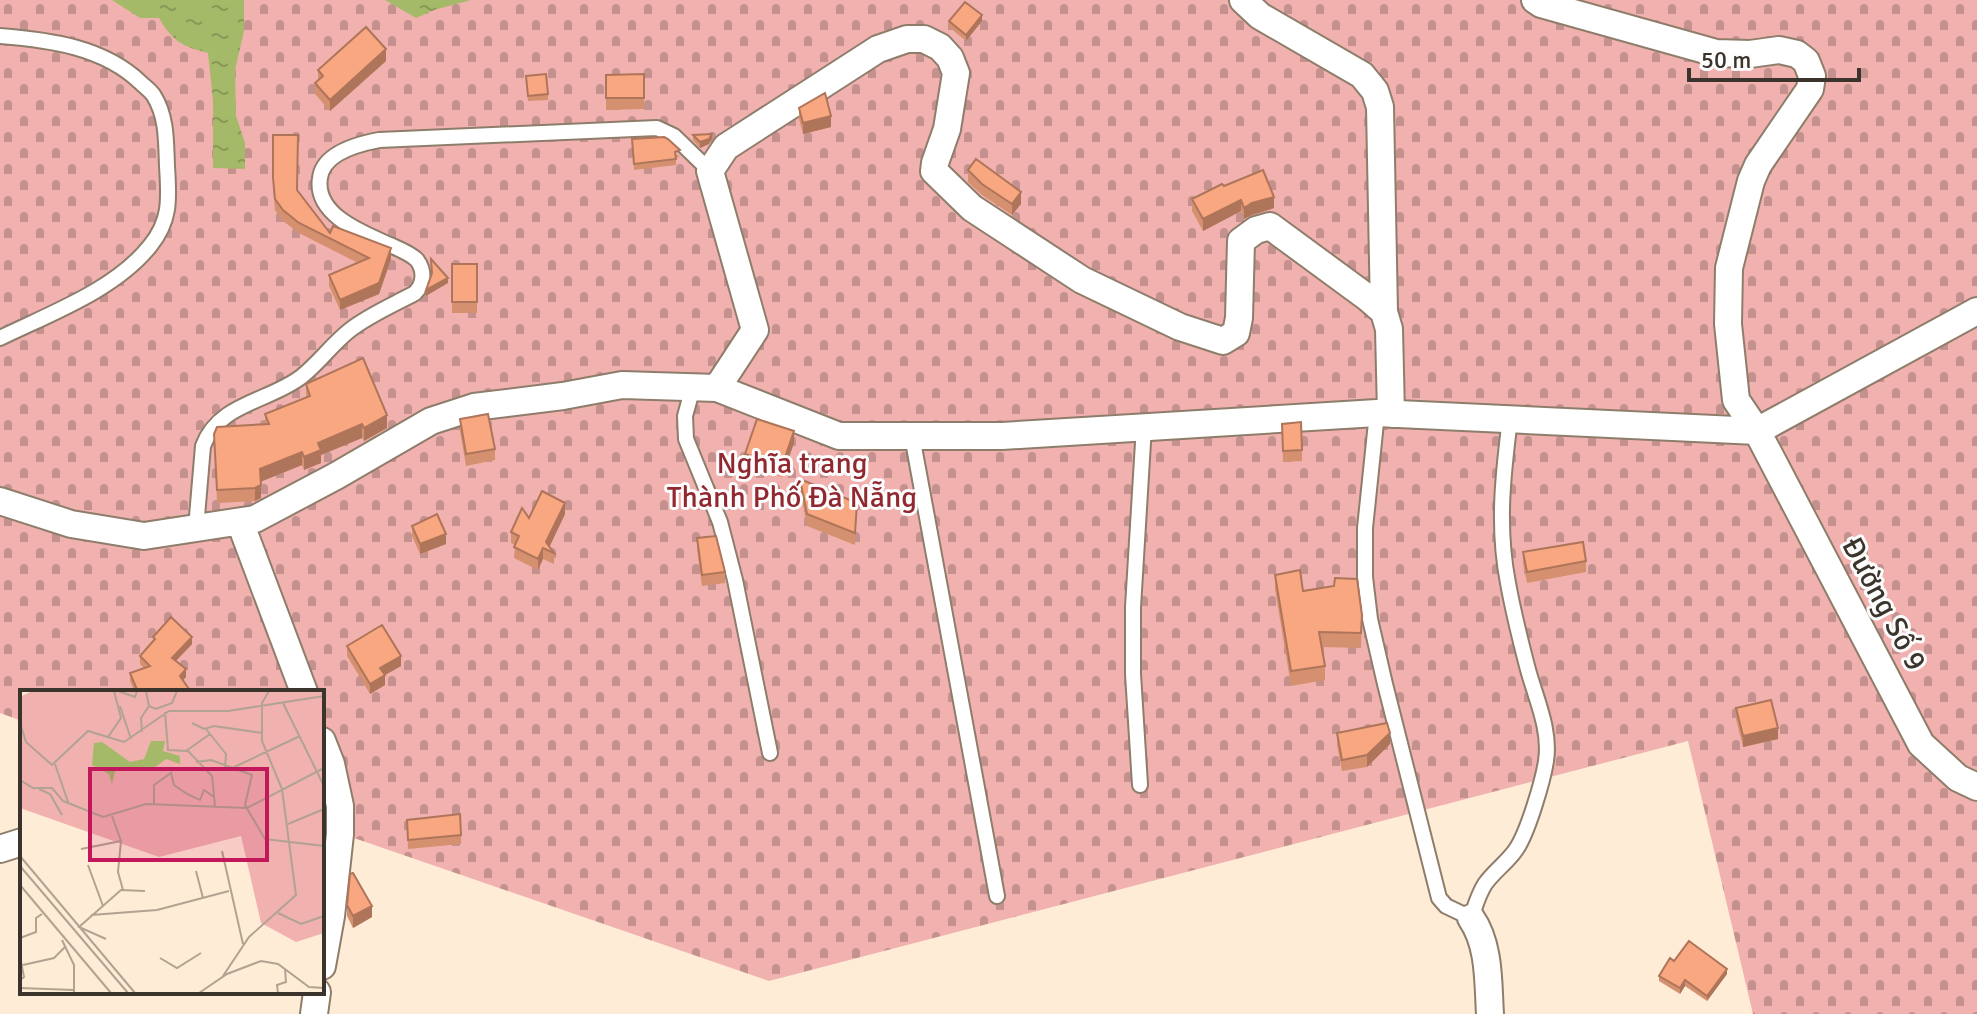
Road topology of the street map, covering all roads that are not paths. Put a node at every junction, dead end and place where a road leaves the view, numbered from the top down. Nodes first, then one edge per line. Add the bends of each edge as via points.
1 (1243, 0) edge
2 (1542, 1) edge
3 (0, 36) edge
4 (710, 171) junction
5 (1977, 311) edge
6 (1384, 312) junction
7 (0, 338) edge
8 (705, 388) junction
9 (1384, 413) junction
10 (1510, 419) junction
11 (1144, 426) junction
12 (1757, 431) junction
13 (912, 436) junction
14 (0, 501) edge
15 (240, 522) junction
16 (196, 528) junction
17 (303, 690) edge
18 (324, 746) edge
19 (770, 753) dead end
20 (1140, 785) dead end
21 (1977, 787) edge
22 (331, 807) edge
23 (20, 843) edge
24 (0, 849) edge
25 (997, 896) dead end
26 (1471, 918) junction
27 (324, 955) edge
28 (317, 994) edge
29 (314, 1014) edge
30 (1490, 1014) edge

1 - 6 street via 1260,16 1362,75 1375,91 1380,107
2 - 12 street, Đường Số 9 via 1716,53 1779,50 1806,61 1810,89 1758,165 1729,268 1736,400
3 - 7 lane via 97,53 129,71 153,94 165,122 169,204 163,229 124,271
4 - 6 street via 726,147 878,49 924,39 940,47 956,73 934,171 972,208 1082,280 1180,327 1223,341 1236,333 1239,318 1241,241 1270,226
4 - 8 street via 755,330
4 - 16 lane via 674,136 657,128 379,140 352,147 328,162 319,181 324,202 355,228 410,254 421,267 420,287 347,332 299,379 213,426 201,454
5 - 12 street
6 - 9 street via 1389,329
8 - 13 street via 839,436
8 - 15 street via 622,385 474,407 431,421 255,519
8 - 19 lane via 685,416 686,439 720,522
9 - 10 street
9 - 11 street
9 - 26 lane via 1365,528 1370,619 1439,898
10 - 12 street
10 - 26 lane via 1501,501 1503,552 1547,751 1521,841 1486,883
11 - 13 street
11 - 20 lane via 1133,607
12 - 21 street, Đường Số 9 via 1921,744 1958,778
13 - 25 lane
14 - 16 street via 71,524 144,536
15 - 16 street
15 - 17 street
18 - 22 street via 331,764
22 - 27 street via 340,834
23 - 24 street
26 - 30 street via 1482,938
28 - 29 street

